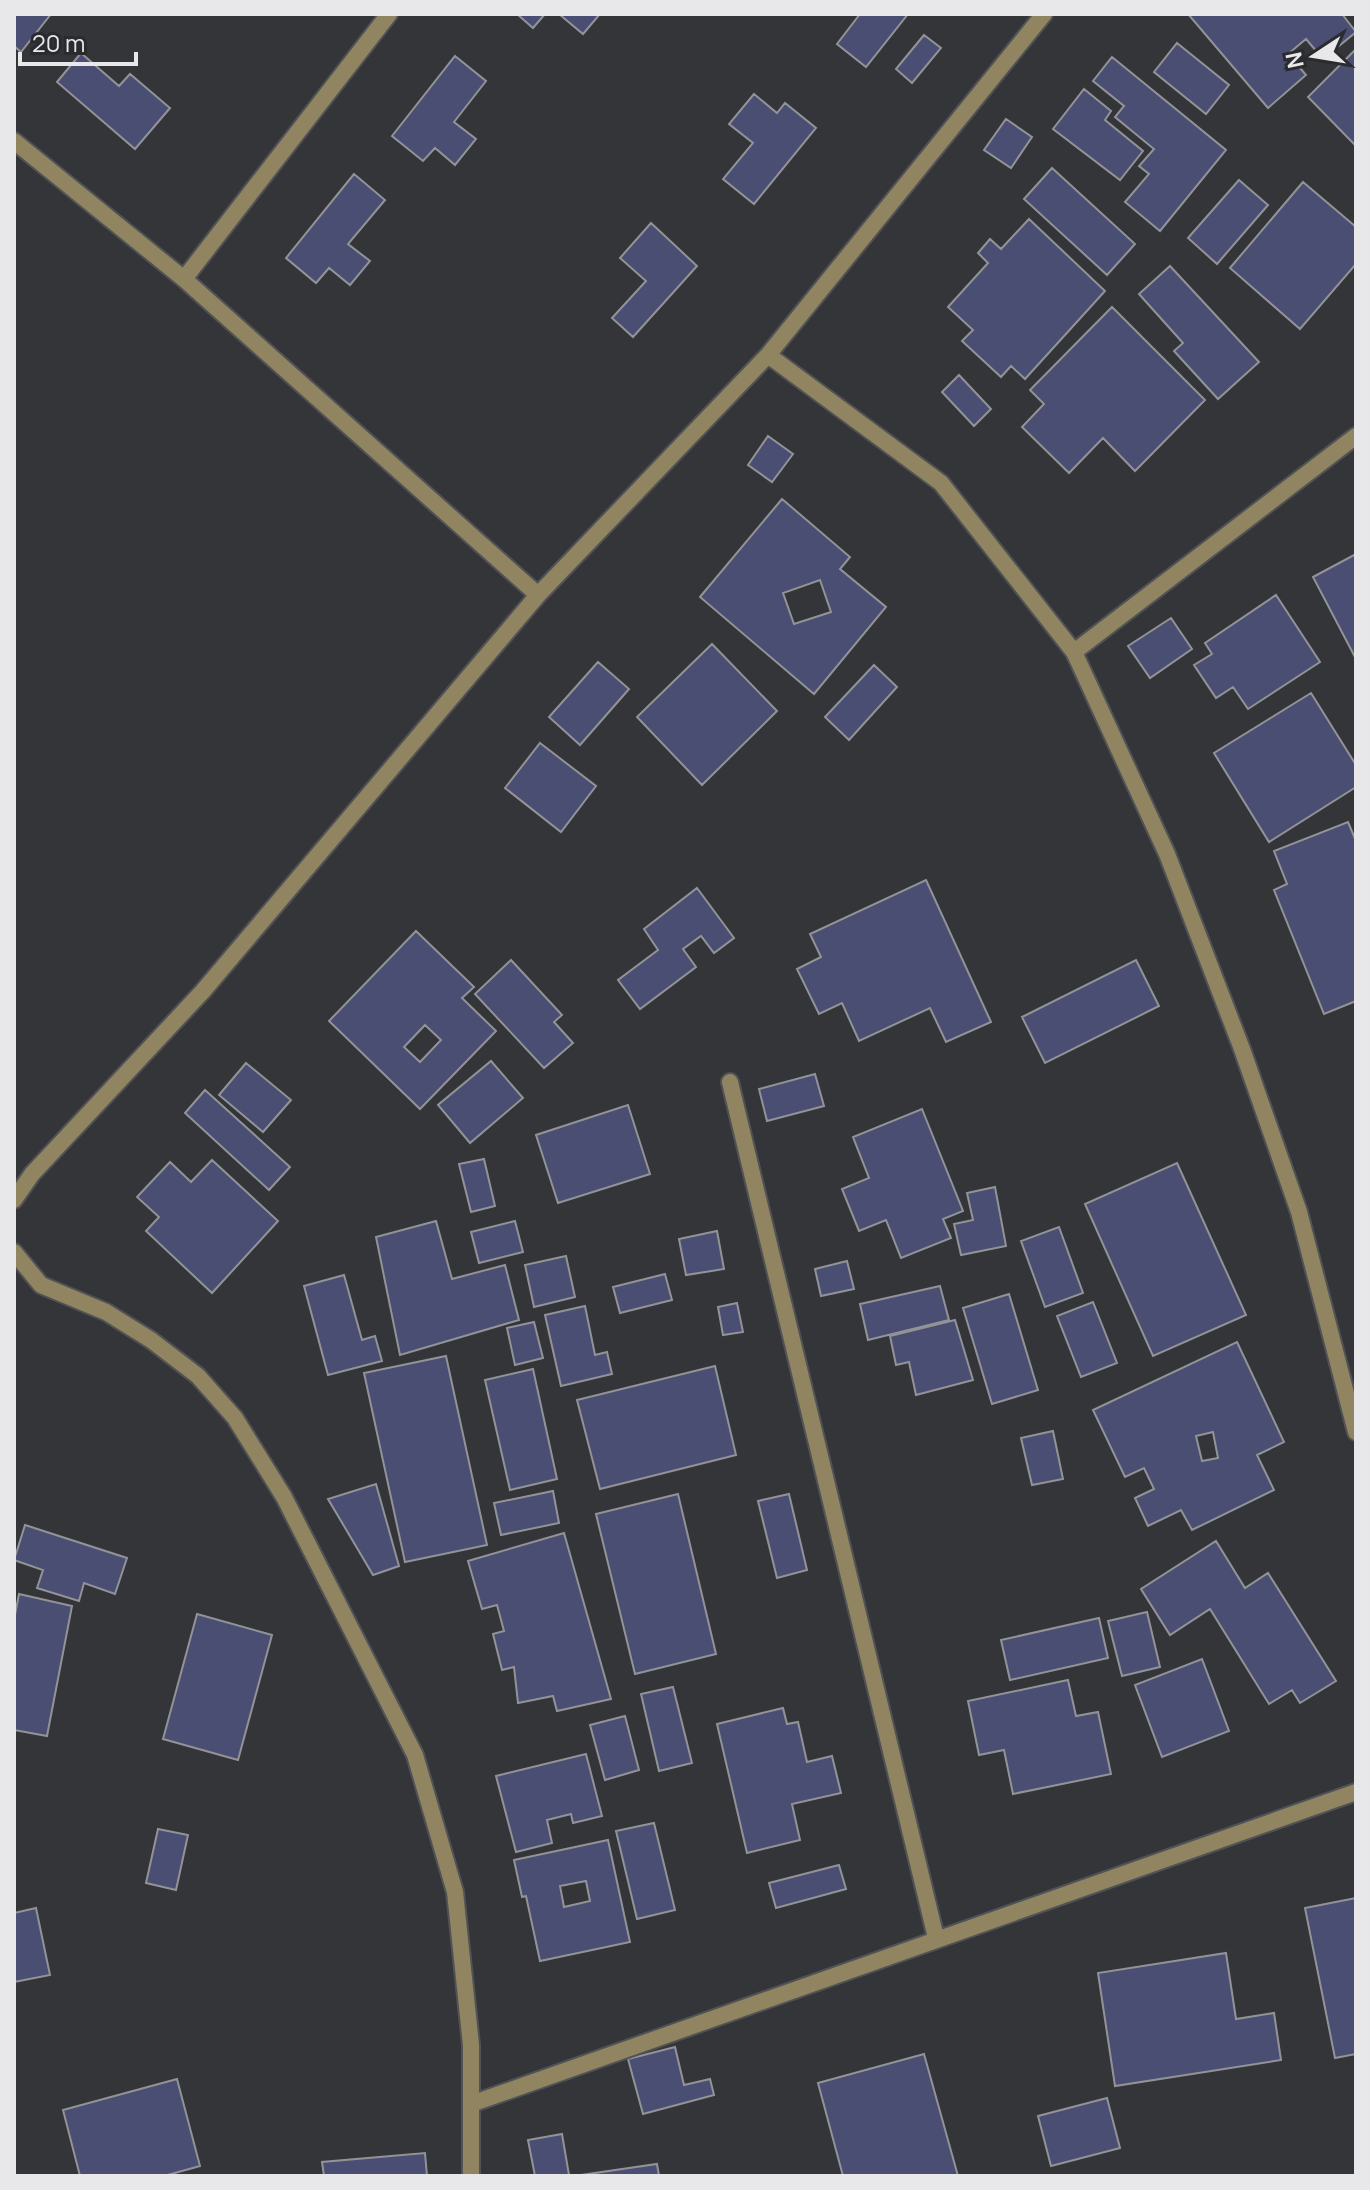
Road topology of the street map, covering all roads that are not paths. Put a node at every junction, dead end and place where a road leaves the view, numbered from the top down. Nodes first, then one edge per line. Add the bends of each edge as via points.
1 (389, 14) edge
2 (1044, 14) edge
3 (14, 141) edge
4 (184, 279) junction
5 (768, 355) junction
6 (1356, 436) edge
7 (538, 595) junction
8 (1074, 652) junction
9 (730, 1082) dead end
10 (14, 1200) edge
11 (14, 1252) edge
12 (1356, 1432) edge
13 (1356, 1792) edge
14 (936, 1938) junction
15 (471, 2104) junction
16 (471, 2176) edge

1 - 4 street
2 - 5 street
3 - 4 street
4 - 7 street
5 - 7 street
5 - 8 street via 941,483
6 - 8 street
7 - 10 street via 203,991 32,1174
8 - 12 street via 1167,854 1242,1049 1299,1212
9 - 14 street
11 - 15 street via 41,1285 106,1312 198,1376 235,1418 284,1497 415,1755 455,1892 471,2045
13 - 14 street
14 - 15 street
15 - 16 street

